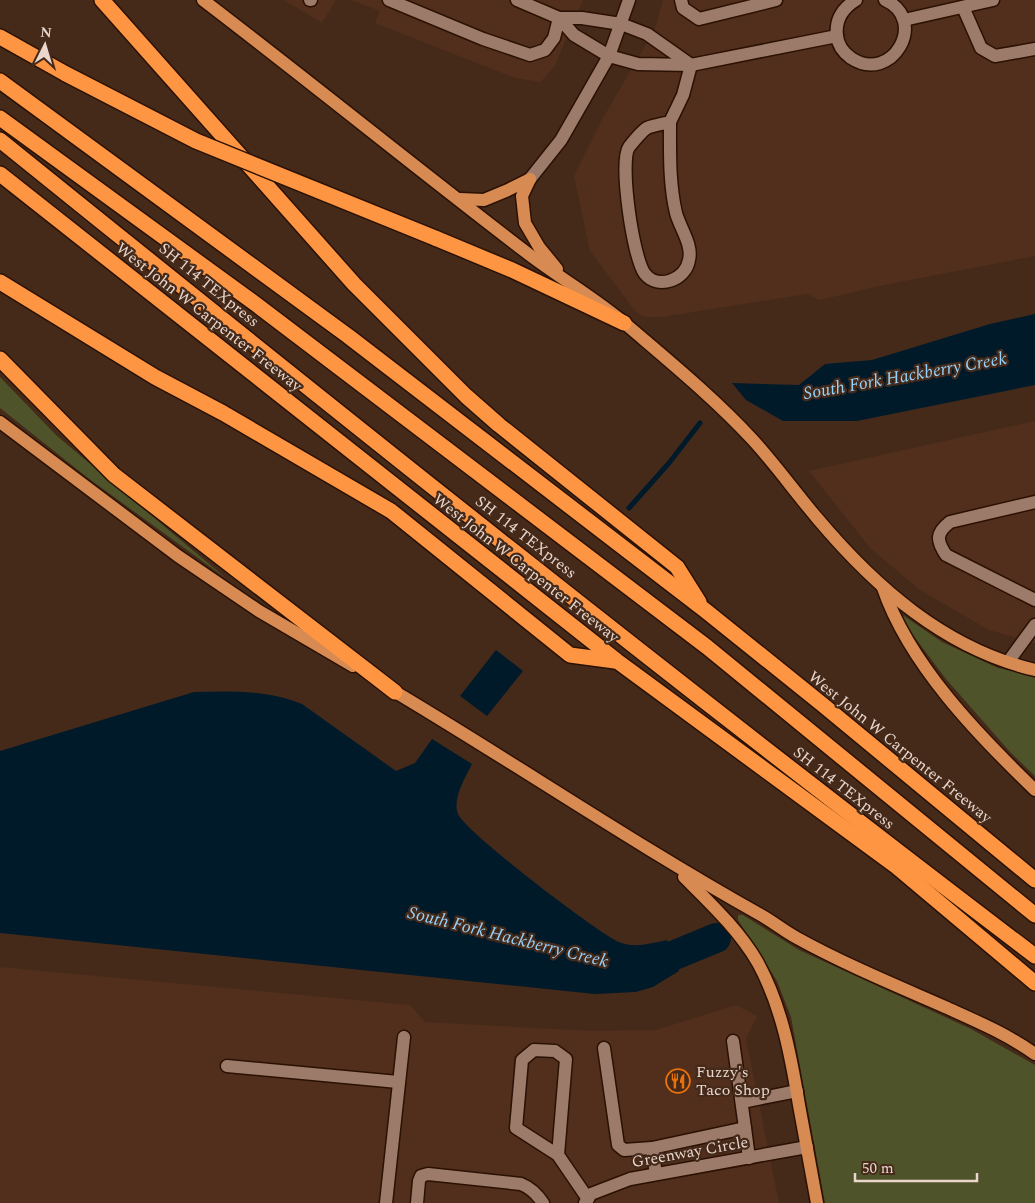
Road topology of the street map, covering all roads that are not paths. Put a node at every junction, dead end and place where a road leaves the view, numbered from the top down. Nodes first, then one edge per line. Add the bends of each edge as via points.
1 (102, 0) edge
2 (203, 0) edge
3 (389, 0) edge
4 (517, 0) edge
5 (629, 0) edge
6 (681, 0) edge
7 (776, 0) edge
8 (856, 0) edge
9 (885, 0) edge
10 (993, 0) edge
11 (963, 7) junction
12 (559, 18) junction
13 (904, 20) junction
14 (622, 24) junction
15 (837, 36) junction
16 (0, 37) edge
17 (1035, 49) edge
18 (609, 56) junction
19 (690, 65) junction
20 (0, 81) edge
21 (0, 118) edge
22 (670, 122) junction
23 (0, 140) edge
24 (0, 174) edge
25 (530, 178) junction
26 (460, 199) junction
27 (0, 282) edge
28 (569, 282) junction
29 (624, 322) junction
30 (0, 359) edge
31 (0, 422) edge
32 (1035, 502) edge
33 (883, 588) junction
34 (1035, 600) edge
35 (706, 611) junction
36 (1035, 618) edge
37 (1035, 625) edge
38 (617, 661) junction
39 (1008, 662) junction
40 (1035, 670) edge
41 (395, 692) junction
42 (1035, 790) edge
43 (673, 866) junction
44 (1035, 880) edge
45 (1035, 915) edge
46 (1035, 956) edge
47 (1035, 983) edge
48 (404, 1037) dead end
49 (733, 1041) dead end
50 (604, 1048) dead end
51 (1035, 1054) edge
52 (226, 1066) dead end
53 (398, 1082) junction
54 (797, 1092) junction
55 (742, 1102) junction
56 (745, 1128) junction
57 (807, 1147) junction
58 (652, 1148) junction
59 (558, 1155) junction
60 (749, 1158) junction
61 (656, 1174) junction
62 (586, 1201) edge
63 (386, 1203) edge
64 (417, 1203) edge
65 (543, 1203) edge
66 (817, 1203) edge

1 - 35 highway via 354,284 473,402 677,567
2 - 26 main road
3 - 12 street via 530,55 544,50 554,38
4 - 12 street
5 - 14 street
6 - 7 street via 683,8 699,19
8 - 15 street via 841,14
9 - 13 street via 898,10
10 - 11 street
11 - 13 street
11 - 17 street via 981,48 994,56
12 - 14 street
12 - 18 street via 574,36
13 - 15 street via 904,37 898,52 879,64 857,62 840,46
14 - 18 street
14 - 19 street via 647,34
15 - 19 street
16 - 29 highway, bridge via 196,141 512,270
18 - 19 street via 638,64
18 - 25 street via 561,140
19 - 22 street via 683,95
20 - 35 highway, West John W Carpenter Freeway via 348,336
21 - 45 highway, SH 114 TEXpress via 256,305 707,647
22 - 22 street via 647,128 628,149 625,184 636,253 645,274 657,282 672,281 681,275 690,261 671,183
23 - 46 highway, SH 114 TEXpress via 844,810
24 - 38 highway, West John W Carpenter Freeway
25 - 26 main road via 484,200
25 - 28 main road via 522,196 525,223 538,247
26 - 28 main road via 533,258
27 - 38 highway via 156,377 223,412 391,511 570,655
28 - 29 main road
29 - 33 main road via 750,437 816,517
30 - 41 highway via 114,475
31 - 41 main road via 178,556 259,611
32 - 34 street via 950,522 941,529 938,539 946,555
33 - 39 main road via 954,638
33 - 42 main road via 901,630 942,692
35 - 44 highway, West John W Carpenter Freeway
36 - 37 street
37 - 39 street
38 - 47 highway, West John W Carpenter Freeway via 897,867
39 - 40 main road
41 - 43 main road
43 - 51 main road via 797,938 980,1023
43 - 54 main road via 725,919 758,963 790,1050
48 - 53 street
49 - 55 street
50 - 58 street via 618,1145 624,1150
52 - 53 street
53 - 63 street
54 - 55 street
54 - 57 main road
55 - 56 street
56 - 58 street
56 - 60 street
57 - 60 street, Greenway Circle
57 - 66 main road
58 - 61 street
59 - 59 street via 566,1059 555,1051 534,1050 522,1060 516,1128
59 - 62 street
60 - 61 street, Greenway Circle
61 - 62 street, Greenway Circle via 630,1178 591,1194
64 - 65 street via 419,1181 421,1176 428,1174 521,1184 528,1186

